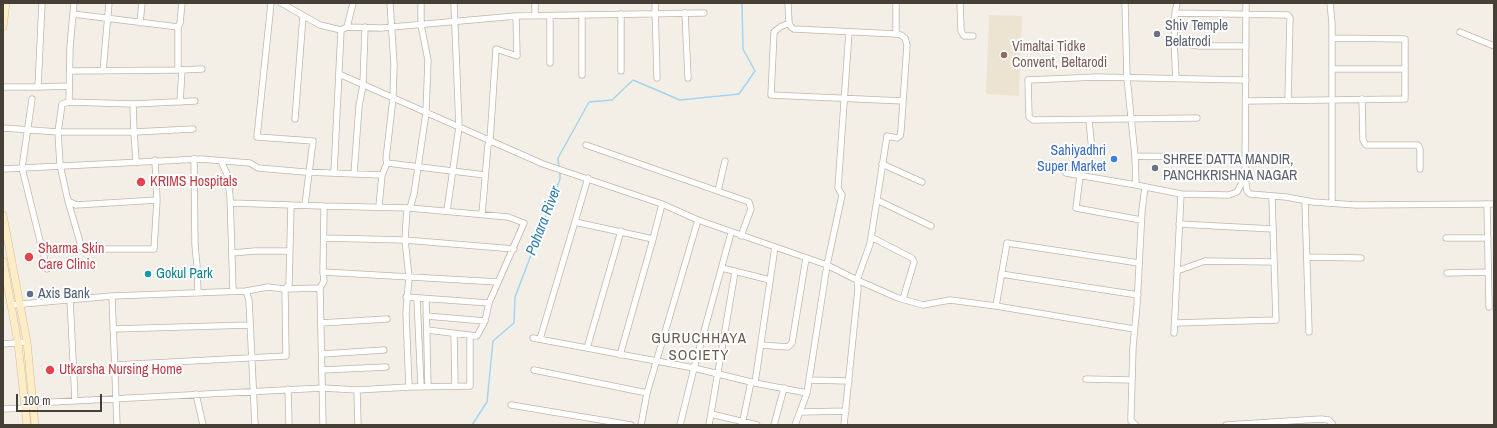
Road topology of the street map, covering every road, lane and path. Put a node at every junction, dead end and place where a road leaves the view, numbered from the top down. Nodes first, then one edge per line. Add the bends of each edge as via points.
1 (6, 3) edge
2 (42, 3) edge
3 (74, 3) edge
4 (109, 3) edge
5 (142, 3) edge
6 (182, 3) edge
7 (271, 3) edge
8 (281, 3) edge
9 (353, 3) edge
10 (390, 3) edge
11 (421, 3) edge
12 (454, 3) edge
13 (535, 3) edge
14 (655, 3) edge
15 (788, 3) edge
16 (896, 3) edge
17 (960, 3) edge
18 (1125, 3) edge
19 (1177, 3) edge
20 (1246, 3) edge
21 (1330, 3) edge
22 (655, 13) junction
23 (686, 13) junction
24 (704, 13) dead end
25 (1175, 13) junction
26 (73, 14) junction
27 (621, 14) junction
28 (1246, 14) junction
29 (582, 15) junction
30 (303, 16) junction
31 (516, 16) junction
32 (535, 16) junction
33 (550, 16) junction
34 (107, 19) junction
35 (454, 22) junction
36 (140, 23) junction
37 (789, 23) junction
38 (421, 25) junction
39 (391, 26) junction
40 (3, 27) edge
41 (178, 27) junction
42 (347, 27) junction
43 (365, 27) junction
44 (341, 30) junction
45 (849, 32) junction
46 (1460, 32) dead end
47 (896, 34) junction
48 (973, 36) dead end
49 (1332, 38) junction
50 (1174, 42) junction
51 (1246, 46) junction
52 (1494, 46) edge
53 (550, 63) dead end
54 (202, 69) dead end
55 (1332, 69) junction
56 (1404, 69) junction
57 (180, 70) junction
58 (70, 71) junction
59 (103, 71) junction
60 (621, 71) dead end
61 (339, 74) junction
62 (582, 75) dead end
63 (657, 78) dead end
64 (688, 78) dead end
65 (1127, 78) junction
66 (1176, 78) junction
67 (1246, 80) junction
68 (363, 85) junction
69 (69, 86) junction
70 (3, 87) edge
71 (38, 87) junction
72 (393, 98) junction
73 (844, 98) junction
74 (32, 99) dead end
75 (1288, 100) junction
76 (1332, 100) junction
77 (1362, 100) junction
78 (195, 101) dead end
79 (1246, 101) junction
80 (69, 102) junction
81 (180, 102) junction
82 (903, 102) junction
83 (133, 104) junction
84 (426, 113) junction
85 (1131, 118) junction
86 (1197, 118) dead end
87 (295, 119) dead end
88 (1089, 120) junction
89 (459, 127) junction
90 (3, 128) edge
91 (193, 129) dead end
92 (27, 130) junction
93 (58, 132) junction
94 (134, 132) junction
95 (490, 141) junction
96 (586, 145) dead end
97 (1092, 151) dead end
98 (1135, 156) junction
99 (1202, 157) dead end
100 (194, 159) junction
101 (155, 160) junction
102 (136, 161) junction
103 (221, 161) junction
104 (725, 161) dead end
105 (387, 163) junction
106 (882, 164) junction
107 (60, 165) junction
108 (418, 167) junction
109 (22, 168) junction
110 (3, 169) edge
111 (1420, 169) dead end
112 (451, 171) junction
113 (308, 172) junction
114 (334, 173) junction
115 (354, 174) junction
116 (1066, 174) dead end
117 (382, 175) junction
118 (484, 175) junction
119 (1080, 176) junction
120 (1245, 177) junction
121 (588, 178) junction
122 (922, 182) dead end
123 (1136, 185) junction
124 (1145, 187) junction
125 (718, 190) junction
126 (1181, 194) junction
127 (1272, 197) junction
128 (157, 200) junction
129 (877, 200) junction
130 (68, 201) junction
131 (1306, 201) junction
132 (231, 203) junction
133 (1332, 203) junction
134 (662, 204) junction
135 (1487, 204) junction
136 (1494, 204) edge
137 (290, 205) junction
138 (305, 206) junction
139 (323, 206) junction
140 (379, 206) junction
141 (409, 208) junction
142 (447, 211) junction
143 (482, 214) junction
144 (3, 215) edge
145 (698, 220) junction
146 (1141, 220) junction
147 (575, 222) junction
148 (1179, 224) junction
149 (931, 226) dead end
150 (1273, 228) junction
151 (621, 231) junction
152 (731, 233) junction
153 (741, 236) junction
154 (871, 237) junction
155 (324, 238) junction
156 (653, 238) junction
157 (1446, 238) dead end
158 (1488, 238) junction
159 (405, 240) junction
160 (775, 247) junction
161 (514, 249) junction
162 (290, 251) junction
163 (232, 253) junction
164 (1306, 257) junction
165 (806, 258) junction
166 (1361, 258) dead end
167 (3, 261) edge
168 (1274, 262) junction
169 (1139, 263) junction
170 (827, 265) junction
171 (722, 268) junction
172 (47, 269) dead end
173 (1177, 271) junction
174 (324, 272) junction
175 (735, 272) junction
176 (1488, 272) junction
177 (1448, 273) dead end
178 (1001, 274) junction
179 (409, 277) junction
180 (770, 280) junction
181 (857, 280) junction
182 (498, 282) junction
183 (320, 288) junction
184 (285, 289) junction
185 (233, 291) junction
186 (246, 291) junction
187 (198, 293) junction
188 (1138, 295) junction
189 (112, 296) junction
190 (406, 297) junction
191 (70, 299) junction
192 (417, 299) junction
193 (904, 299) junction
194 (426, 300) junction
195 (489, 303) junction
196 (20, 304) junction
197 (11, 305) junction
198 (996, 306) junction
199 (1489, 308) dead end
200 (426, 316) junction
201 (387, 319) dead end
202 (486, 321) junction
203 (321, 323) junction
204 (1175, 323) junction
205 (250, 325) junction
206 (113, 329) junction
207 (1134, 329) junction
208 (426, 330) junction
209 (1309, 332) dead end
210 (454, 334) junction
211 (1174, 334) dead end
212 (470, 336) junction
213 (533, 338) dead end
214 (540, 339) junction
215 (27, 342) junction
216 (18, 343) junction
217 (3, 344) edge
218 (760, 344) junction
219 (587, 348) junction
220 (384, 350) dead end
221 (322, 354) junction
222 (620, 354) junction
223 (252, 358) junction
224 (657, 362) junction
225 (115, 365) junction
226 (386, 367) dead end
227 (694, 368) junction
228 (322, 370) junction
229 (534, 370) dead end
230 (718, 374) junction
231 (1086, 379) dead end
232 (809, 380) junction
233 (1132, 380) junction
234 (849, 381) junction
235 (753, 382) junction
236 (409, 386) junction
237 (455, 386) junction
238 (421, 387) junction
239 (428, 387) junction
240 (323, 388) junction
241 (784, 388) junction
242 (288, 389) junction
243 (253, 390) junction
244 (356, 390) junction
245 (647, 393) junction
246 (807, 393) junction
247 (196, 394) junction
248 (117, 399) junction
249 (75, 400) junction
250 (34, 403) junction
251 (511, 405) dead end
252 (26, 408) junction
253 (3, 409) edge
254 (846, 411) junction
255 (801, 412) junction
256 (711, 414) junction
257 (743, 423) edge
258 (27, 425) edge
259 (36, 425) edge
260 (117, 425) edge
261 (203, 425) edge
262 (255, 425) edge
263 (289, 425) edge
264 (323, 425) edge
265 (358, 425) edge
266 (630, 425) edge
267 (641, 425) edge
268 (680, 425) edge
269 (709, 425) edge
270 (757, 425) edge
271 (774, 425) edge
272 (795, 425) edge
273 (844, 425) edge
274 (1136, 425) edge
275 (1226, 425) edge
276 (1333, 425) edge

1 - 40 street
2 - 71 street
3 - 26 street
4 - 34 street
5 - 36 street
6 - 41 street
7 - 113 street via 257,137 313,141
8 - 30 street
9 - 42 street
10 - 39 street
11 - 38 street
12 - 35 street
13 - 32 street
14 - 22 street
15 - 37 street
16 - 47 street
17 - 48 street via 961,31 964,36
18 - 65 street
19 - 25 street
20 - 28 street
21 - 49 street
22 - 23 street
22 - 27 street
22 - 63 street
23 - 24 street
23 - 64 street
25 - 28 street
25 - 50 street
26 - 34 street
26 - 58 street
27 - 29 street
27 - 60 street
28 - 51 street
28 - 75 street via 1285,14 1290,18
29 - 33 street
29 - 62 street
30 - 44 street via 320,25
30 - 87 street
31 - 32 street
31 - 35 street
31 - 95 street via 517,56 496,49
32 - 33 street
33 - 53 street
34 - 36 street
34 - 59 street
35 - 38 street
35 - 89 street
36 - 41 street
37 - 45 street via 794,29
37 - 73 street via 774,32 771,94
38 - 39 street
38 - 84 street via 428,60
39 - 43 street
39 - 72 street
41 - 57 street
42 - 43 street
42 - 44 street
43 - 68 street
44 - 61 street
45 - 47 street
45 - 73 street
46 - 52 street
47 - 82 street via 905,38 907,45
49 - 55 street
49 - 56 street via 1405,39
50 - 51 street via 1199,46
50 - 66 street
51 - 67 street
54 - 57 street
55 - 56 street
55 - 76 street
56 - 77 street via 1405,99
57 - 59 street
57 - 81 street
58 - 59 street
58 - 69 street
61 - 68 street
61 - 114 street
65 - 66 street
65 - 85 street
65 - 88 street via 1028,80 1029,117 1033,120
66 - 67 street
67 - 79 street
68 - 72 street
68 - 115 street
69 - 71 street
69 - 80 street
70 - 71 street
72 - 84 street
72 - 105 street
73 - 82 street
73 - 170 street via 838,188 842,195
74 - 92 street
75 - 76 street
75 - 79 street
76 - 77 street
76 - 133 street
77 - 111 street via 1363,140 1366,145 1418,145
78 - 81 street
79 - 120 street
80 - 83 street
80 - 93 street via 62,104
81 - 83 street
82 - 106 street via 900,136 887,136
83 - 94 street
84 - 89 street
84 - 108 street
85 - 86 street
85 - 88 street
85 - 98 street
88 - 97 street
89 - 95 street
89 - 112 street
90 - 92 street
91 - 94 street
92 - 93 street
92 - 109 street
93 - 94 street
93 - 107 street
94 - 102 street
95 - 118 street
95 - 121 street via 543,164
96 - 125 street
98 - 99 street
98 - 123 street
100 - 101 street
100 - 103 street
100 - 187 street
101 - 102 street
101 - 128 street
102 - 107 street
103 - 113 street via 250,163 258,168
103 - 132 street via 227,174
104 - 125 street
105 - 108 street
105 - 117 street
106 - 122 street
106 - 129 street
107 - 109 street
107 - 130 street
108 - 112 street
108 - 141 street
109 - 110 street
109 - 172 street
112 - 118 street
112 - 142 street
113 - 114 street
113 - 138 street
114 - 115 street
115 - 117 street
116 - 119 street
117 - 140 street
118 - 143 street
119 - 123 street
119 - 146 street via 1076,208
120 - 126 street via 1240,189 1233,194
120 - 127 street via 1247,192
121 - 134 street
121 - 147 street
123 - 124 street
124 - 126 street
124 - 146 street
125 - 153 street via 749,202 751,209
126 - 148 street
127 - 131 street
127 - 150 street
128 - 130 street via 76,205
128 - 130 street via 154,249 82,249
129 - 149 street
129 - 154 street
131 - 133 street
131 - 164 street
132 - 137 street
132 - 163 street
133 - 135 street
134 - 145 street
134 - 156 street
135 - 136 street
135 - 158 street
137 - 138 street
137 - 162 street
138 - 139 street
139 - 140 street
139 - 155 street
140 - 141 street
141 - 142 street
141 - 159 street
142 - 143 street
143 - 161 street via 508,217 524,223
144 - 196 street
145 - 152 street
145 - 224 street
146 - 169 street
147 - 151 street
147 - 214 street
148 - 150 street
148 - 173 street
150 - 168 street
151 - 156 street
151 - 219 street
152 - 153 street
152 - 171 street
153 - 160 street
154 - 181 street
154 - 193 street via 912,258 914,262
155 - 159 street
155 - 174 street
156 - 222 street
157 - 158 street
158 - 176 street
159 - 161 street
159 - 179 street
160 - 165 street
160 - 180 street
161 - 182 street
162 - 163 street
162 - 184 street via 289,285
163 - 185 street
164 - 166 street
164 - 209 street
165 - 170 street
165 - 218 street via 792,343 788,347
167 - 197 street
168 - 173 street via 1205,261
168 - 204 street via 1276,320
169 - 178 street via 1010,242 1006,245
169 - 188 street
170 - 181 street
170 - 232 street
171 - 175 street
171 - 227 street
173 - 204 street
174 - 179 street
174 - 183 street via 324,281
175 - 180 street
175 - 230 street
176 - 177 street
176 - 199 street
178 - 188 street
178 - 198 street
179 - 182 street
179 - 190 street
180 - 218 street
181 - 193 street
181 - 234 street
182 - 195 street
183 - 184 street
183 - 203 street
184 - 186 street via 268,287
184 - 223 street via 286,356
185 - 186 street
185 - 187 street
186 - 205 street
187 - 189 street
188 - 207 street
189 - 191 street
189 - 206 street
190 - 192 street
190 - 236 street
191 - 196 street
191 - 249 street
192 - 194 street
192 - 238 street
193 - 198 street via 923,304 950,300
194 - 195 street
194 - 200 street
195 - 202 street
196 - 197 street
196 - 215 street
197 - 216 street
198 - 207 street
200 - 202 street
200 - 208 street
201 - 203 street
202 - 212 street via 477,336
203 - 221 street
204 - 211 street
205 - 206 street
205 - 223 street
206 - 225 street
207 - 233 street
208 - 210 street
208 - 239 street
210 - 212 street
210 - 237 street
212 - 237 street via 470,386
213 - 214 street
214 - 219 street
215 - 216 street
215 - 250 street
216 - 217 street
216 - 252 street
218 - 235 street
219 - 222 street
220 - 221 street
221 - 228 street
222 - 224 street
223 - 225 street
223 - 243 street
224 - 227 street
224 - 245 street
225 - 248 street
226 - 228 street
227 - 230 street
227 - 268 street
228 - 240 street
229 - 245 street
230 - 235 street
230 - 256 street
231 - 233 street
232 - 234 street
232 - 246 street
233 - 274 street via 1131,416
234 - 254 street
235 - 241 street
235 - 257 street
236 - 238 street
236 - 244 street
237 - 239 street
238 - 239 street
240 - 242 street
240 - 244 street
240 - 264 street
241 - 246 street
241 - 271 street
242 - 243 street
242 - 263 street
243 - 247 street
243 - 262 street
244 - 265 street
245 - 267 street
246 - 255 street
247 - 248 street
247 - 261 street
248 - 249 street
248 - 260 street
249 - 250 street
250 - 252 street
250 - 259 street
251 - 266 street
252 - 253 street
252 - 258 street
254 - 255 street
254 - 273 street
255 - 272 street
256 - 257 street
256 - 269 street
257 - 270 street
275 - 276 street via 1321,419 1329,420

